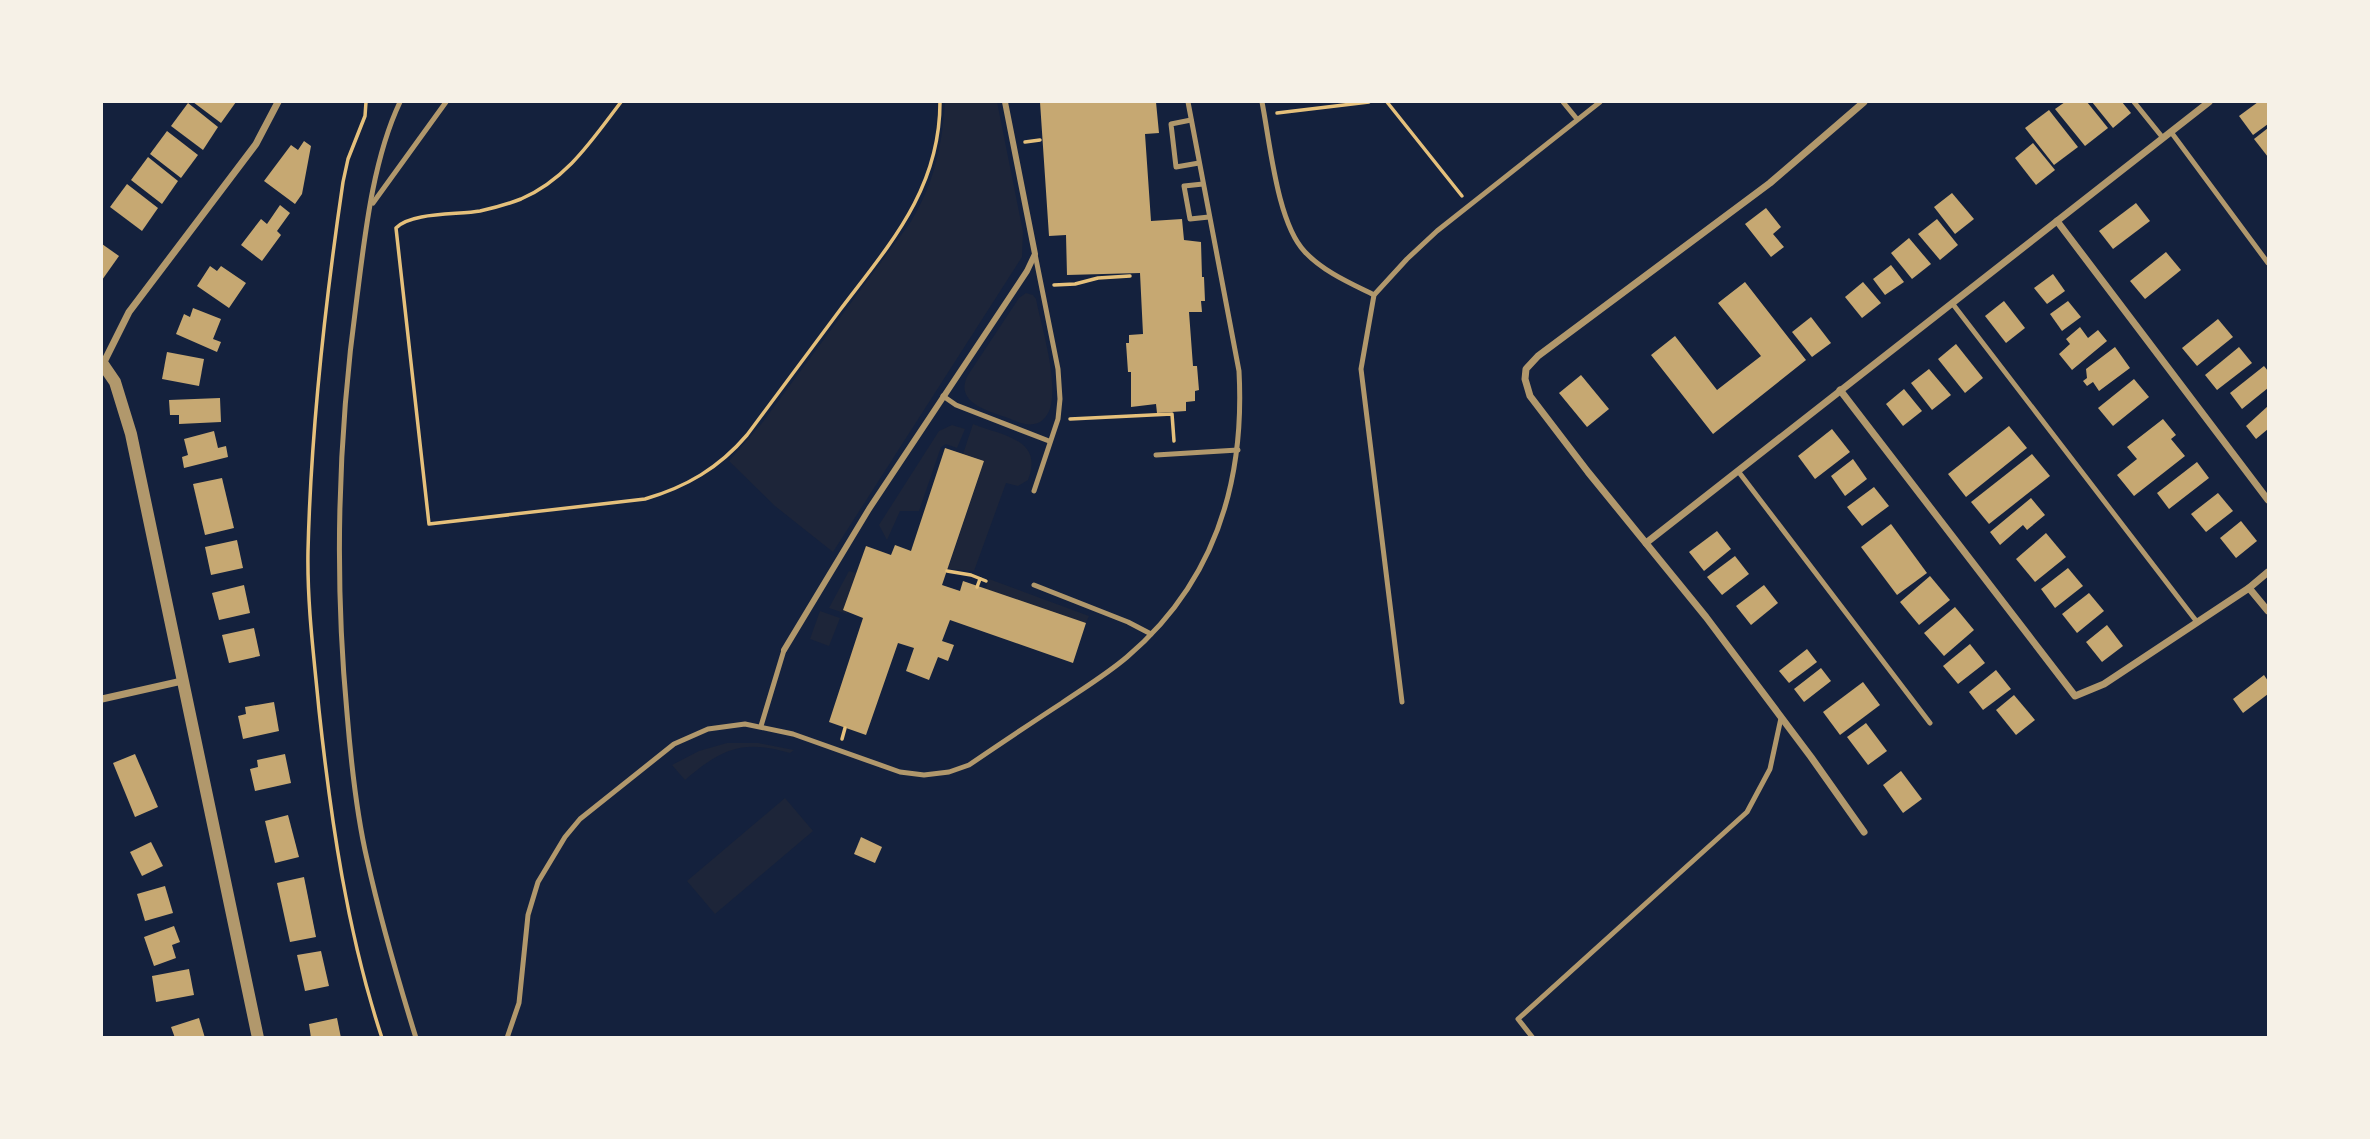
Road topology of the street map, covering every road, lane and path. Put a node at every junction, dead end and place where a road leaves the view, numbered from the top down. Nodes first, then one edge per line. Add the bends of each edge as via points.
1 (278, 102) edge
2 (400, 102) edge
3 (446, 102) edge
4 (621, 102) edge
5 (940, 102) edge
6 (1005, 102) edge
7 (1188, 102) edge
8 (1262, 102) edge
9 (1369, 102) edge
10 (1387, 102) edge
11 (1563, 102) edge
12 (1600, 102) edge
13 (1864, 102) edge
14 (2134, 102) edge
15 (2209, 102) edge
16 (1265, 115) junction
17 (1577, 119) junction
18 (1191, 120) junction
19 (2171, 132) junction
20 (2163, 138) junction
21 (1199, 163) junction
22 (1203, 184) junction
23 (371, 205) junction
24 (1470, 206) junction
25 (1209, 216) junction
26 (2057, 221) junction
27 (1035, 254) junction
28 (2269, 263) edge
29 (1130, 276) dead end
30 (1054, 285) dead end
31 (1374, 295) junction
32 (1952, 303) junction
33 (102, 364) edge
34 (1840, 390) junction
35 (943, 396) junction
36 (1067, 419) dead end
37 (1173, 438) dead end
38 (1049, 441) junction
39 (1238, 450) junction
40 (1156, 455) dead end
41 (1738, 471) junction
42 (1034, 491) dead end
43 (2269, 500) edge
44 (1646, 543) junction
45 (947, 571) dead end
46 (2269, 572) edge
47 (980, 579) junction
48 (986, 581) dead end
49 (1034, 585) dead end
50 (978, 587) dead end
51 (2249, 588) junction
52 (2269, 611) edge
53 (2197, 622) junction
54 (1151, 634) junction
55 (784, 650) joint
56 (182, 681) junction
57 (102, 699) edge
58 (1402, 702) dead end
59 (1782, 718) junction
60 (1930, 723) dead end
61 (761, 726) junction
62 (845, 728) dead end
63 (842, 739) dead end
64 (1864, 832) dead end
65 (258, 1038) edge
66 (416, 1038) edge
67 (507, 1038) edge
68 (1533, 1038) edge

1 - 33 street via 256,144 129,312
2 - 23 lane via 382,153
3 - 23 lane
4 - 5 path via 575,163 533,193 478,211 407,219 397,228 429,524 645,499 679,488 726,457 909,216 930,172
6 - 27 street
7 - 18 lane
8 - 16 lane
9 - 16 path
10 - 24 path
11 - 17 lane
12 - 17 lane
13 - 44 street via 1770,183 1525,369 1530,396
14 - 20 lane
15 - 19 street
16 - 31 lane via 1291,233 1318,264
17 - 24 lane
18 - 21 lane
18 - 21 lane via 1171,124 1176,167
19 - 20 street
19 - 28 lane
20 - 26 street
21 - 22 lane
22 - 25 lane
22 - 25 lane via 1184,186 1190,219
23 - 66 lane via 341,448 342,660 367,860
24 - 31 lane via 1421,245
25 - 39 lane via 1239,371 1242,412
26 - 32 street
26 - 43 street
27 - 35 street
27 - 38 lane via 1060,390 1058,419
29 - 30 path via 1098,276
31 - 58 lane via 1361,369
32 - 34 street
32 - 53 lane
33 - 56 street via 115,382 131,434
34 - 41 street
34 - 53 street via 2075,695 2104,684
35 - 38 lane
35 - 55 street
36 - 37 path via 1172,414
38 - 42 lane
39 - 40 lane
39 - 54 lane via 1227,504 1209,550
41 - 44 street
41 - 60 lane
44 - 59 street
45 - 47 path
46 - 51 street
47 - 48 path
47 - 50 path
49 - 54 lane
51 - 52 street
51 - 53 street
54 - 61 lane via 1103,676 969,765 948,772 900,772
55 - 61 lane
56 - 57 street
56 - 65 street
59 - 64 street
59 - 68 lane via 1770,769 1746,812 1518,1019
61 - 67 lane via 718,727 681,740 585,815 565,837 530,905 519,1003
62 - 63 path

